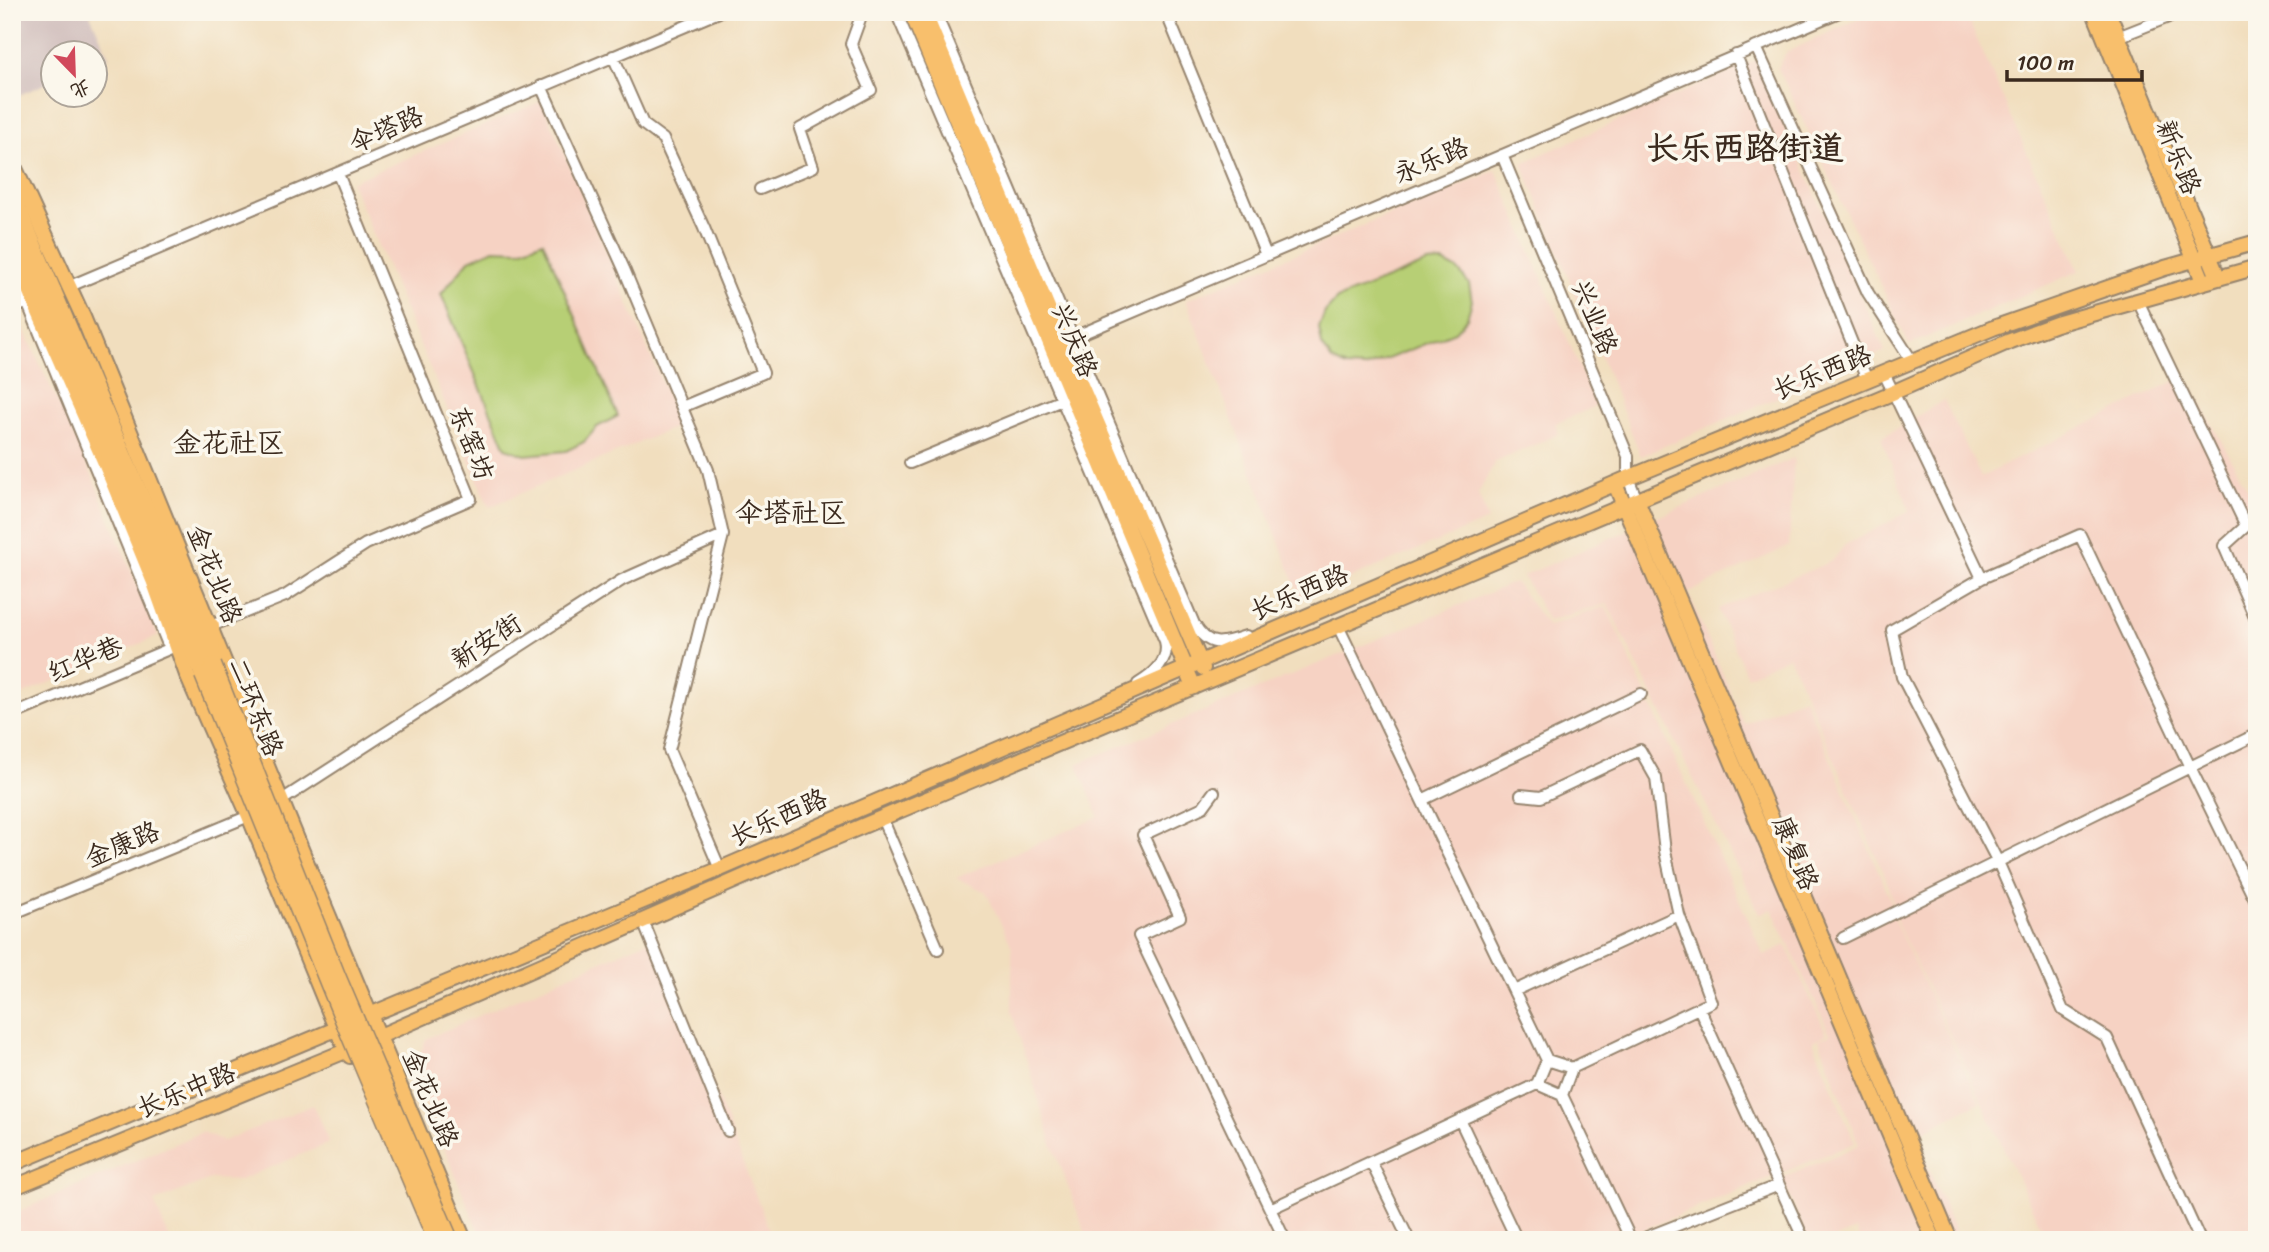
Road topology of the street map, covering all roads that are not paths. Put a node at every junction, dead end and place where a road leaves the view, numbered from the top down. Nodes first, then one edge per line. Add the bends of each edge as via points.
1 (719, 12) edge
2 (858, 12) edge
3 (896, 12) edge
4 (911, 12) edge
5 (924, 12) edge
6 (936, 12) edge
7 (1167, 12) edge
8 (1839, 12) edge
9 (2094, 12) edge
10 (2108, 12) edge
11 (2181, 12) edge
12 (2118, 37) junction
13 (1756, 47) junction
14 (1736, 55) junction
15 (613, 56) junction
16 (541, 86) junction
17 (1502, 155) junction
18 (12, 162) edge
19 (338, 174) junction
20 (760, 189) dead end
21 (12, 195) edge
22 (12, 224) edge
23 (2257, 242) edge
24 (12, 251) edge
25 (1266, 255) junction
26 (2201, 258) junction
27 (12, 267) edge
28 (2257, 267) edge
29 (2218, 277) junction
30 (2203, 281) junction
31 (70, 286) junction
32 (28, 297) junction
33 (2138, 301) junction
34 (12, 309) edge
35 (1057, 344) junction
36 (1912, 361) junction
37 (1884, 373) junction
38 (1867, 380) junction
39 (1892, 393) junction
40 (1062, 400) junction
41 (682, 407) junction
42 (910, 463) dead end
43 (1621, 481) junction
44 (1637, 500) junction
45 (1623, 506) junction
46 (723, 535) junction
47 (1982, 578) junction
48 (1180, 589) junction
49 (172, 605) junction
50 (1180, 614) junction
51 (2257, 622) edge
52 (211, 626) junction
53 (1338, 626) junction
54 (1277, 628) junction
55 (177, 646) junction
56 (1200, 661) junction
57 (1186, 667) junction
58 (208, 670) junction
59 (1209, 681) junction
60 (1194, 687) junction
61 (1125, 693) junction
62 (1641, 694) dead end
63 (12, 715) edge
64 (2257, 734) edge
65 (2189, 766) junction
66 (1214, 792) dead end
67 (1521, 795) dead end
68 (282, 800) junction
69 (1422, 800) junction
70 (249, 816) junction
71 (882, 818) junction
72 (1998, 862) junction
73 (720, 869) junction
74 (2257, 904) edge
75 (12, 914) edge
76 (1679, 915) junction
77 (643, 920) junction
78 (1843, 938) dead end
79 (938, 949) dead end
80 (1514, 990) junction
81 (1699, 1008) junction
82 (370, 1013) junction
83 (336, 1028) junction
84 (379, 1036) junction
85 (348, 1050) junction
86 (1547, 1060) junction
87 (1572, 1068) junction
88 (1537, 1084) junction
89 (1562, 1095) junction
90 (1460, 1120) junction
91 (729, 1131) dead end
92 (1371, 1162) junction
93 (12, 1164) edge
94 (1779, 1185) junction
95 (12, 1188) edge
96 (1270, 1209) junction
97 (428, 1240) edge
98 (436, 1240) edge
99 (450, 1240) edge
100 (464, 1240) edge
101 (1285, 1240) edge
102 (1409, 1240) edge
103 (1517, 1240) edge
104 (1631, 1240) edge
105 (1648, 1240) edge
106 (1804, 1240) edge
107 (1934, 1240) edge
108 (1950, 1240) edge
109 (2200, 1240) edge

1 - 15 street, 伞塔路
2 - 20 street via 860,19 850,44 871,90 800,129 813,167
3 - 35 street
4 - 35 main road, 兴庆路
5 - 35 main road, 兴庆路
6 - 35 street
7 - 25 street
8 - 13 street, 永乐路
9 - 26 main road, 新乐路
10 - 12 main road, 新乐路
11 - 12 street
12 - 26 main road, 新乐路
13 - 14 street, 永乐路
13 - 36 street via 1868,293
14 - 17 street, 永乐路
14 - 38 street
15 - 16 street, 伞塔路
15 - 41 street via 643,124 663,139 763,373
16 - 19 street, 伞塔路
16 - 41 street
17 - 25 street, 永乐路
17 - 43 street, 兴业路 via 1628,456
18 - 31 main road, 金花北路
19 - 31 street, 伞塔路
19 - 52 street, 东窑坊 via 471,499 366,544 285,596
21 - 58 highway, 二环东路
22 - 49 highway, 二环东路
23 - 26 main road, 长乐西路
24 - 32 main road
25 - 35 street, 永乐路
26 - 29 main road, 新乐路
26 - 30 main road, 新乐路
26 - 36 main road, 长乐西路 via 2014,320
27 - 32 street
28 - 29 main road, 长乐西路
29 - 30 main road, 长乐西路
30 - 33 main road, 长乐西路
31 - 52 main road, 金花北路
32 - 34 street
32 - 55 main road via 139,545
33 - 39 main road, 长乐西路 via 2010,341
33 - 51 street via 2246,526 2224,546
35 - 40 street
35 - 48 street
35 - 50 main road, 兴庆路
35 - 57 main road, 兴庆路
36 - 37 main road, 长乐西路
37 - 38 main road, 长乐西路
37 - 39 street
38 - 43 main road, 长乐西路
39 - 44 main road, 长乐西路
39 - 47 street
40 - 42 street
40 - 61 street via 1167,649 1154,672
41 - 46 street via 708,470
43 - 44 street, 兴业路
43 - 45 main road, 康复路
43 - 54 main road, 长乐西路
44 - 45 main road, 长乐西路
44 - 108 main road, 康复路
45 - 53 main road, 长乐西路
45 - 107 main road, 康复路
46 - 68 street, 新安街 via 622,580
46 - 73 street via 669,750
47 - 65 street via 2080,536
47 - 72 street via 1892,630 1902,677
48 - 50 main road
48 - 54 street via 1194,624 1208,640 1228,642
49 - 55 highway
49 - 58 highway, 二环东路
50 - 56 main road, 兴庆路
52 - 58 highway
52 - 68 main road, 金花北路
53 - 59 main road, 长乐西路
53 - 69 street
54 - 56 main road, 长乐西路
55 - 63 street, 红华巷
55 - 70 main road
56 - 57 main road, 长乐西路
56 - 59 main road, 兴庆路
57 - 60 main road, 兴庆路
57 - 61 main road, 长乐西路
58 - 98 highway, 二环东路, bridge via 344,1022
58 - 99 highway, 二环东路, bridge
59 - 60 main road, 长乐西路
60 - 71 main road, 长乐西路
61 - 73 main road, 长乐西路
62 - 69 street
64 - 65 street
65 - 72 street
65 - 74 street
66 - 96 street via 1203,807 1143,835 1180,917 1139,936
67 - 76 street via 1541,797 1640,750 1656,778
68 - 82 main road, 金花北路
69 - 80 street
70 - 75 street, 金康路
70 - 83 main road
71 - 77 main road, 长乐西路
71 - 79 street
72 - 78 street
72 - 109 street via 2063,1010 2107,1038
73 - 82 main road, 长乐西路
76 - 80 street
76 - 81 street via 1711,1002
77 - 84 main road, 长乐西路
77 - 91 street
80 - 86 street
81 - 87 street
81 - 94 street
82 - 83 main road, 长乐中路
82 - 84 main road, 金花北路
83 - 85 main road
83 - 93 main road, 长乐中路
84 - 85 main road, 长乐中路
84 - 100 main road, 金花北路
85 - 95 main road, 长乐中路
85 - 97 main road
86 - 87 street
86 - 88 street
87 - 89 street
88 - 89 street
88 - 90 street
89 - 104 street
90 - 92 street
90 - 103 street
92 - 96 street
92 - 102 street
94 - 105 street
94 - 106 street
96 - 101 street

